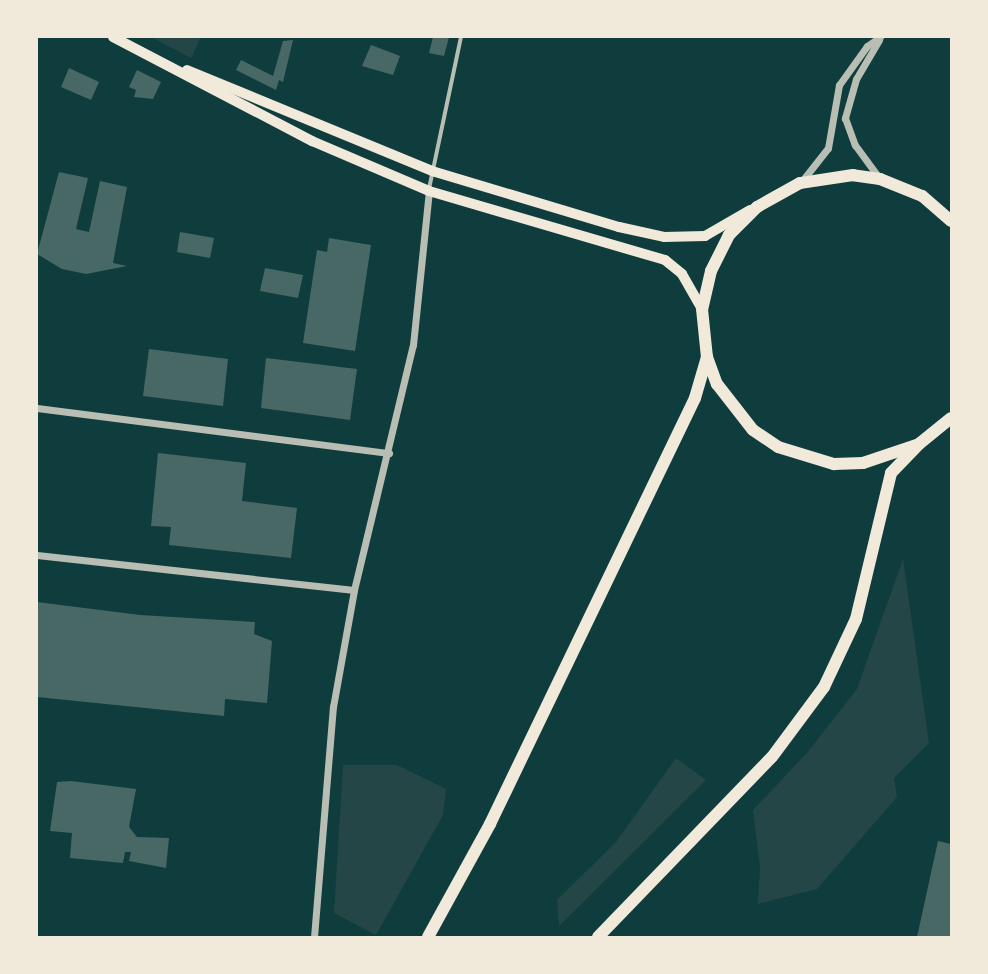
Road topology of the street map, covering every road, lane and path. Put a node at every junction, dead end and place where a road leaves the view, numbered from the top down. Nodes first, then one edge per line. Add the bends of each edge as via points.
1 (113, 37) edge
2 (461, 37) edge
3 (880, 37) edge
4 (161, 62) junction
5 (432, 171) junction
6 (880, 179) junction
7 (800, 183) junction
8 (429, 191) junction
9 (757, 206) junction
10 (951, 221) edge
11 (702, 309) junction
12 (707, 357) junction
13 (37, 408) edge
14 (951, 418) edge
15 (919, 444) junction
16 (389, 453) junction
17 (37, 555) edge
18 (354, 590) junction
19 (314, 937) edge
20 (428, 937) edge
21 (598, 937) edge

1 - 4 main road
2 - 5 lane
3 - 6 street via 856,79 845,118 855,145
3 - 7 street via 867,46 839,85 828,148
4 - 5 main road via 208,76
4 - 8 main road via 312,141
5 - 8 lane
5 - 9 main road via 664,237 705,236
6 - 7 main road via 853,175
6 - 10 main road via 922,196
7 - 9 main road
8 - 11 main road via 665,260 682,274
8 - 16 street via 413,345
9 - 11 main road via 730,235 711,271
11 - 12 main road
12 - 15 main road via 733,409 753,430 787,451 834,464 863,463
12 - 20 main road via 695,398 490,824
13 - 16 street
14 - 15 main road
15 - 21 main road via 891,473 856,619 824,687 772,757
16 - 18 street
17 - 18 street
18 - 19 street via 334,707

